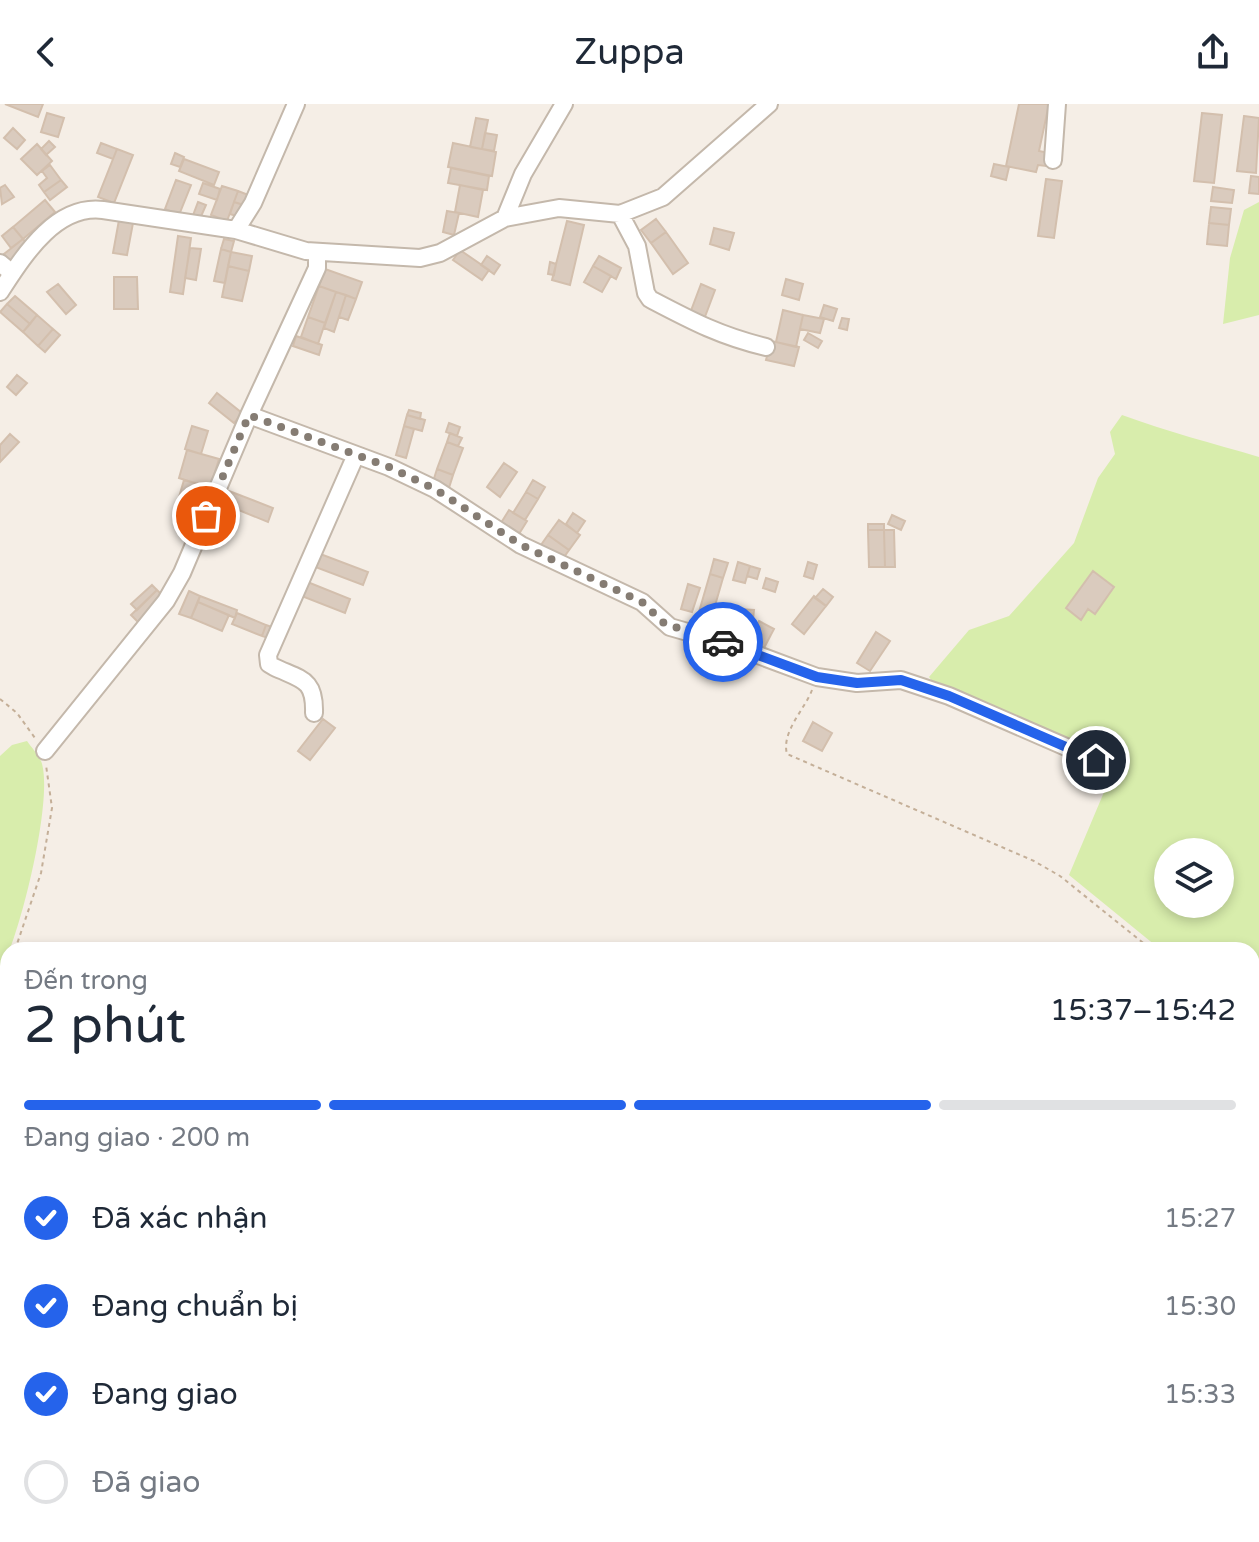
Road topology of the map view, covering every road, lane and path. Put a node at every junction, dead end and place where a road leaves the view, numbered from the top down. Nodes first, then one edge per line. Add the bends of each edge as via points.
1 (296, 104) edge
2 (564, 104) edge
3 (769, 104) edge
4 (1057, 104) edge
5 (1053, 160) dead end
6 (620, 214) junction
7 (505, 218) junction
8 (236, 230) junction
9 (317, 252) junction
10 (6, 268) edge
11 (0, 292) edge
12 (766, 347) dead end
13 (249, 415) junction
14 (355, 457) junction
15 (817, 677) junction
16 (0, 699) edge
17 (314, 713) dead end
18 (45, 751) junction
19 (1096, 760) dead end
20 (18, 942) edge
21 (1142, 942) edge

1 - 8 street
2 - 7 street via 523,174
3 - 6 street via 663,197
4 - 5 street
6 - 7 street via 559,208
6 - 12 street via 637,246 650,299 699,326
7 - 9 street via 420,258
8 - 9 street
8 - 10 street via 83,210 57,223
9 - 13 street via 317,268
10 - 11 street
13 - 14 street
13 - 18 street via 166,601
14 - 15 street via 435,489 521,545 642,602 670,627
14 - 17 street via 268,655 269,664 306,682 314,693
15 - 19 street via 857,683 901,680
15 - 21 path via 790,731 787,754 1034,861
16 - 18 path
18 - 20 path via 52,808 41,873

